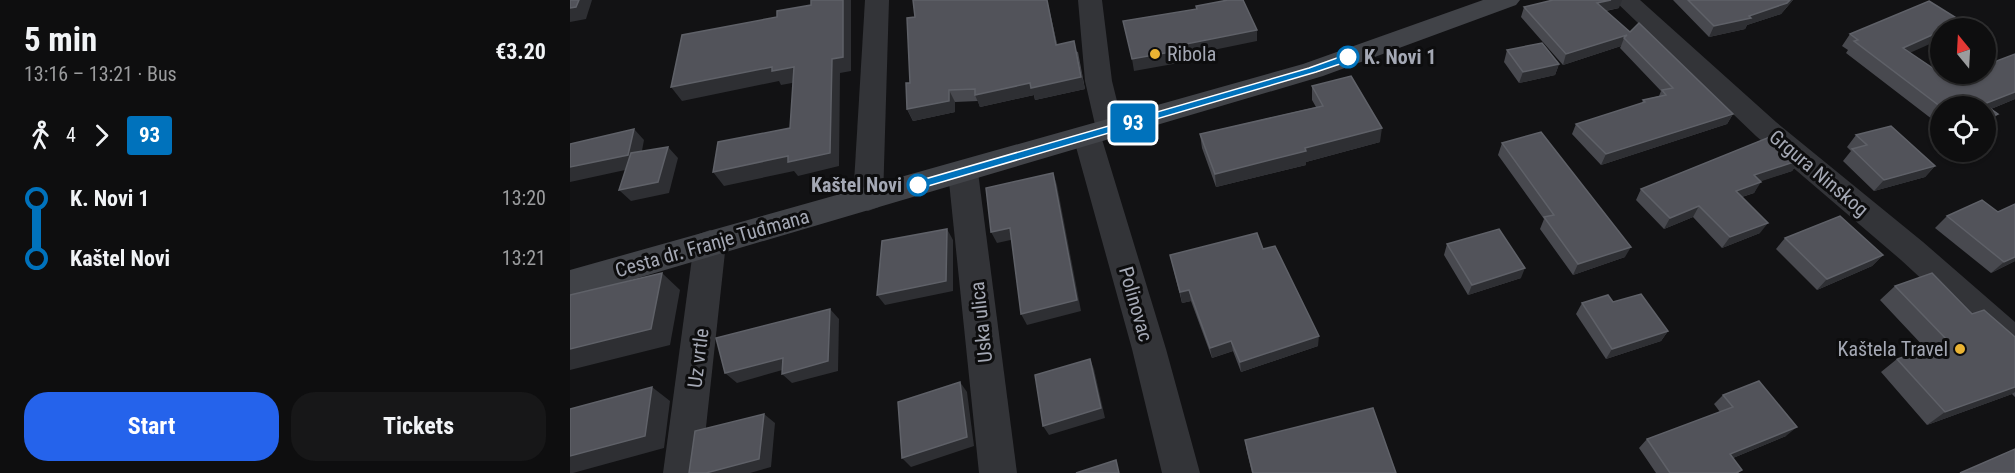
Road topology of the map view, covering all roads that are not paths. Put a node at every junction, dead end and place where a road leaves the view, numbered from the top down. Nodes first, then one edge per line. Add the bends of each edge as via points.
1 (877, 0) edge
2 (1090, 0) edge
3 (1507, 0) edge
4 (1626, 0) edge
5 (1099, 133) junction
6 (963, 172) junction
7 (868, 199) junction
8 (710, 243) junction
9 (570, 284) edge
10 (2015, 343) edge
11 (682, 473) edge
12 (998, 473) edge
13 (1180, 473) edge

1 - 7 street
2 - 5 street, Polinovac via 1102,107
3 - 5 main road, Cesta dr. Franje Tuđmana via 1313,70
4 - 10 street, Grgura Ninskog via 1766,129
5 - 6 main road, Cesta dr. Franje Tuđmana
5 - 13 street, Polinovac
6 - 7 main road, Cesta dr. Franje Tuđmana
6 - 12 street, Uska ulica
7 - 8 main road, Cesta dr. Franje Tuđmana
8 - 9 main road, Cesta dr. Franje Tuđmana
8 - 11 street, Uz vrtle

